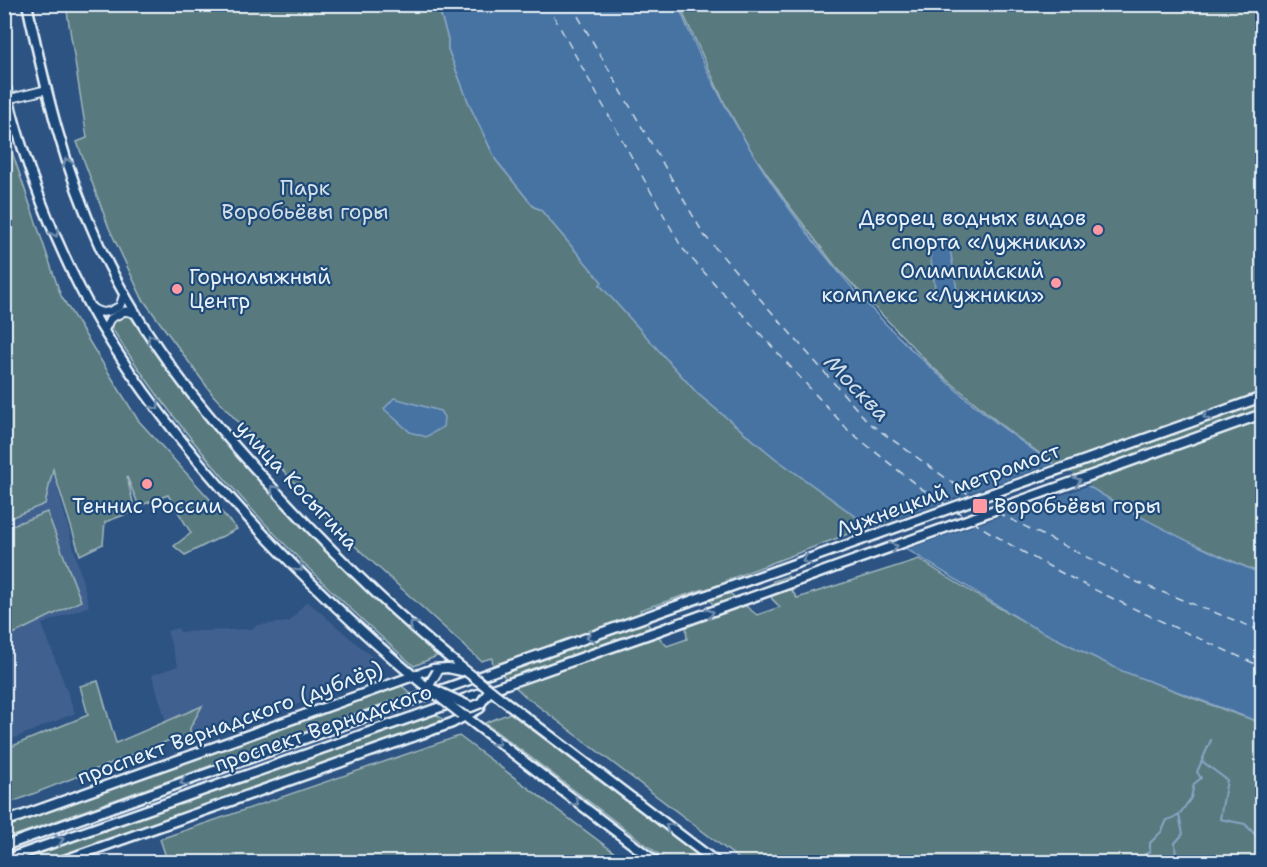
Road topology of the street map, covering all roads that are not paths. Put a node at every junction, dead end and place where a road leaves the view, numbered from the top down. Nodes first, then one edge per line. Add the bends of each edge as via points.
1 (27, 5) edge
2 (4, 79) edge
3 (45, 90) junction
4 (7, 99) edge
5 (124, 293) junction
6 (91, 307) junction
7 (137, 314) junction
8 (104, 331) junction
9 (1263, 397) edge
10 (1263, 414) edge
11 (645, 618) joint
12 (655, 632) joint
13 (444, 669) junction
14 (469, 673) junction
15 (416, 678) junction
16 (428, 687) junction
17 (490, 690) junction
18 (463, 716) junction
19 (4, 822) edge
20 (4, 846) edge
21 (4, 860) edge
22 (59, 862) edge
23 (656, 862) edge
24 (716, 862) edge

1 - 3 main road, улица Косыгина
2 - 4 main road
3 - 4 street
5 -> 3 main road, улица Косыгина via 83,206
4 -> 6 main road via 46,210
5 - 6 street via 120,306 106,313
5 - 7 main road, улица Косыгина
6 - 8 main road
7 - 8 street via 125,311 110,319
14 -> 7 main road, улица Косыгина, bridge via 372,588 263,477 195,399
8 -> 15 main road via 166,420 238,504 298,568
9 -> 11 main road, Лужнецкий метромост
12 -> 10 main road, Лужнецкий метромост
11 -> 20 main road, проспект Вернадского
21 -> 12 main road, проспект Вернадского
13 - 14 main road, проспект Вернадского (дублёр), bridge
13 - 15 main road, проспект Вернадского (дублёр)
13 - 16 main road, bridge
14 - 17 main road, улица Косыгина, bridge
15 - 16 main road, bridge
15 - 19 main road, проспект Вернадского (дублёр)
16 - 17 main road, bridge via 471,707 481,703
16 - 18 main road, bridge
17 - 18 main road, bridge via 480,708
24 -> 17 main road, улица Косыгина, bridge
18 - 22 main road
18 -> 23 main road

